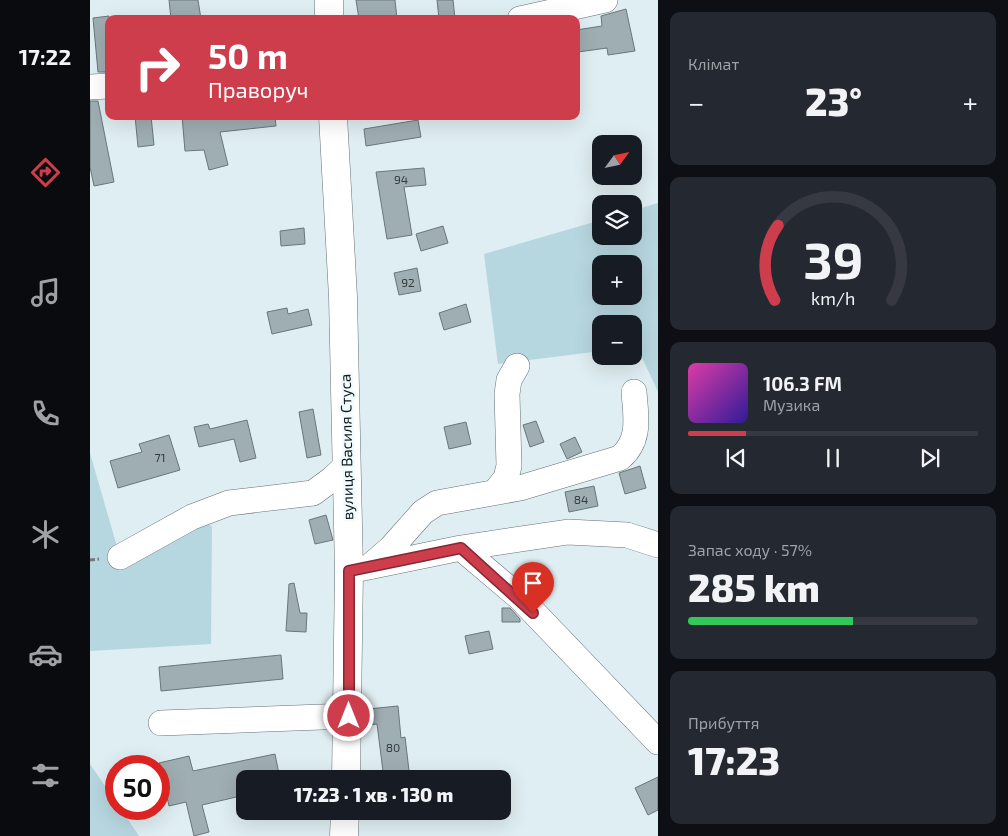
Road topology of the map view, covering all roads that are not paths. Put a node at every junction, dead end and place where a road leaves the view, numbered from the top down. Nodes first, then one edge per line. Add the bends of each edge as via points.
1 (329, 0) edge
2 (605, 0) edge
3 (329, 15) edge
4 (538, 15) edge
5 (105, 86) edge
6 (90, 87) edge
7 (333, 120) edge
8 (517, 366) dead end
9 (634, 392) dead end
10 (346, 466) junction
11 (495, 492) junction
12 (658, 545) edge
13 (461, 548) junction
14 (120, 557) dead end
15 (358, 569) junction
16 (349, 716) junction
17 (161, 723) dead end
18 (658, 742) edge
19 (346, 770) edge
20 (345, 820) edge
21 (344, 836) edge

1 - 3 main road
2 - 4 street
5 - 6 street
7 - 10 main road, вулиця Василя Стуса via 343,297
8 - 11 street via 509,380 507,394 509,466 506,478
9 - 11 street via 636,436 620,458 520,488
10 - 14 street via 313,493 229,502 192,517
10 - 15 main road, вулиця Василя Стуса
11 - 15 street via 437,503 423,512 391,548
12 - 13 street via 627,535 568,532
13 - 15 street
13 - 18 street via 520,598
15 - 16 main road, вулиця Василя Стуса
16 - 17 street
16 - 19 main road, вулиця Василя Стуса
20 - 21 main road

